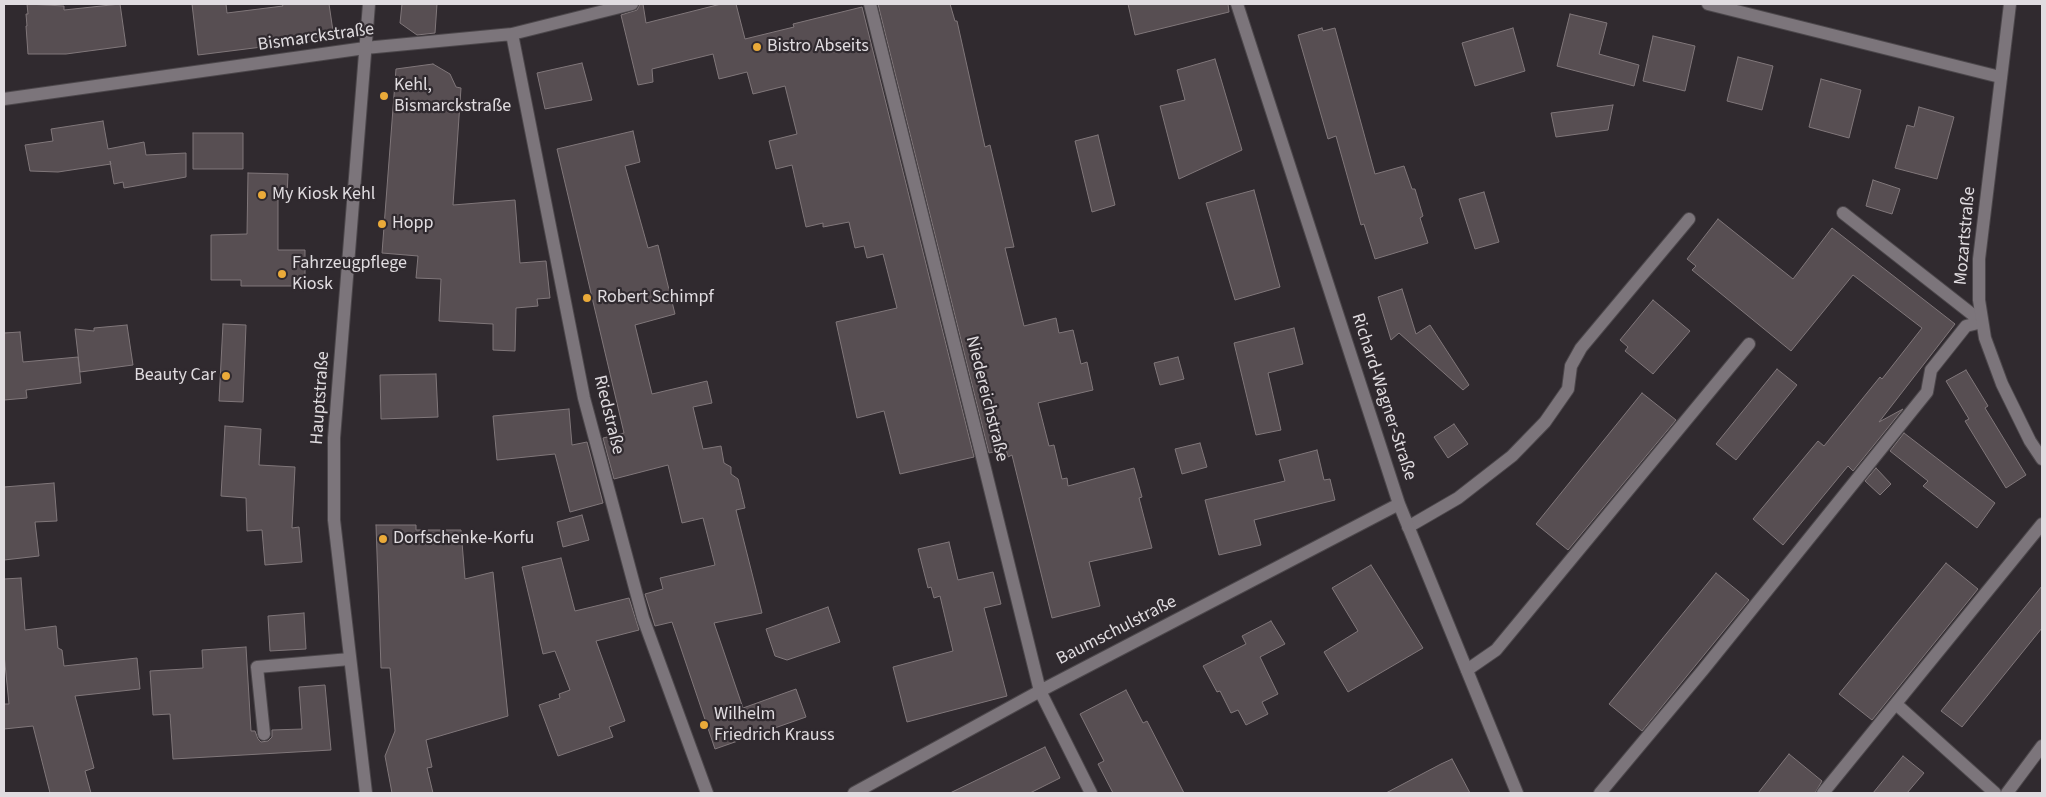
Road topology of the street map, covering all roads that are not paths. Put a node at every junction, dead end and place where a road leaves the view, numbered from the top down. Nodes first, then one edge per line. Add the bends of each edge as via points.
1 (369, 4) edge
2 (632, 4) edge
3 (870, 4) edge
4 (1237, 4) edge
5 (1708, 4) edge
6 (2010, 4) edge
7 (512, 34) junction
8 (365, 48) junction
9 (2000, 77) junction
10 (4, 98) edge
11 (1843, 213) dead end
12 (1689, 219) dead end
13 (1982, 322) junction
14 (1750, 344) dead end
15 (2042, 460) edge
16 (1399, 504) junction
17 (2042, 524) edge
18 (1408, 527) junction
19 (350, 659) junction
20 (1467, 670) junction
21 (1040, 691) junction
22 (1896, 704) junction
23 (264, 734) dead end
24 (2042, 746) edge
25 (366, 793) edge
26 (707, 793) edge
27 (854, 793) edge
28 (1091, 793) edge
29 (1517, 793) edge
30 (1600, 793) edge
31 (1823, 793) edge
32 (1995, 793) edge
33 (2007, 793) edge

1 - 8 street, Hauptstraße
2 - 7 street, Bismarckstraße
3 - 21 street, Niedereichstraße
4 - 16 street, Richard-Wagner-Straße
5 - 9 street
6 - 9 street, Mozartstraße
7 - 8 street, Bismarckstraße
7 - 26 street, Riedstraße via 584,398 643,618
8 - 10 street, Bismarckstraße
8 - 19 street, Hauptstraße via 334,438 334,520
9 - 13 street, Mozartstraße via 1979,259
11 - 13 street
12 - 18 street via 1581,348 1571,366 1568,389 1545,422 1512,456 1458,498
13 - 15 street, Mozartstraße via 2002,384
13 - 30 street via 1966,326 1931,370 1928,392
14 - 20 street via 1496,650
16 - 18 street, Richard-Wagner-Straße
16 - 21 street, Baumschulstraße
17 - 22 street
18 - 20 street, Richard-Wagner-Straße
19 - 23 street via 257,667
19 - 25 street, Hauptstraße
20 - 29 street, Richard-Wagner-Straße
21 - 27 street, Baumschulstraße
21 - 28 street, Niedereichstraße
22 - 31 street
22 - 32 street
24 - 33 street

